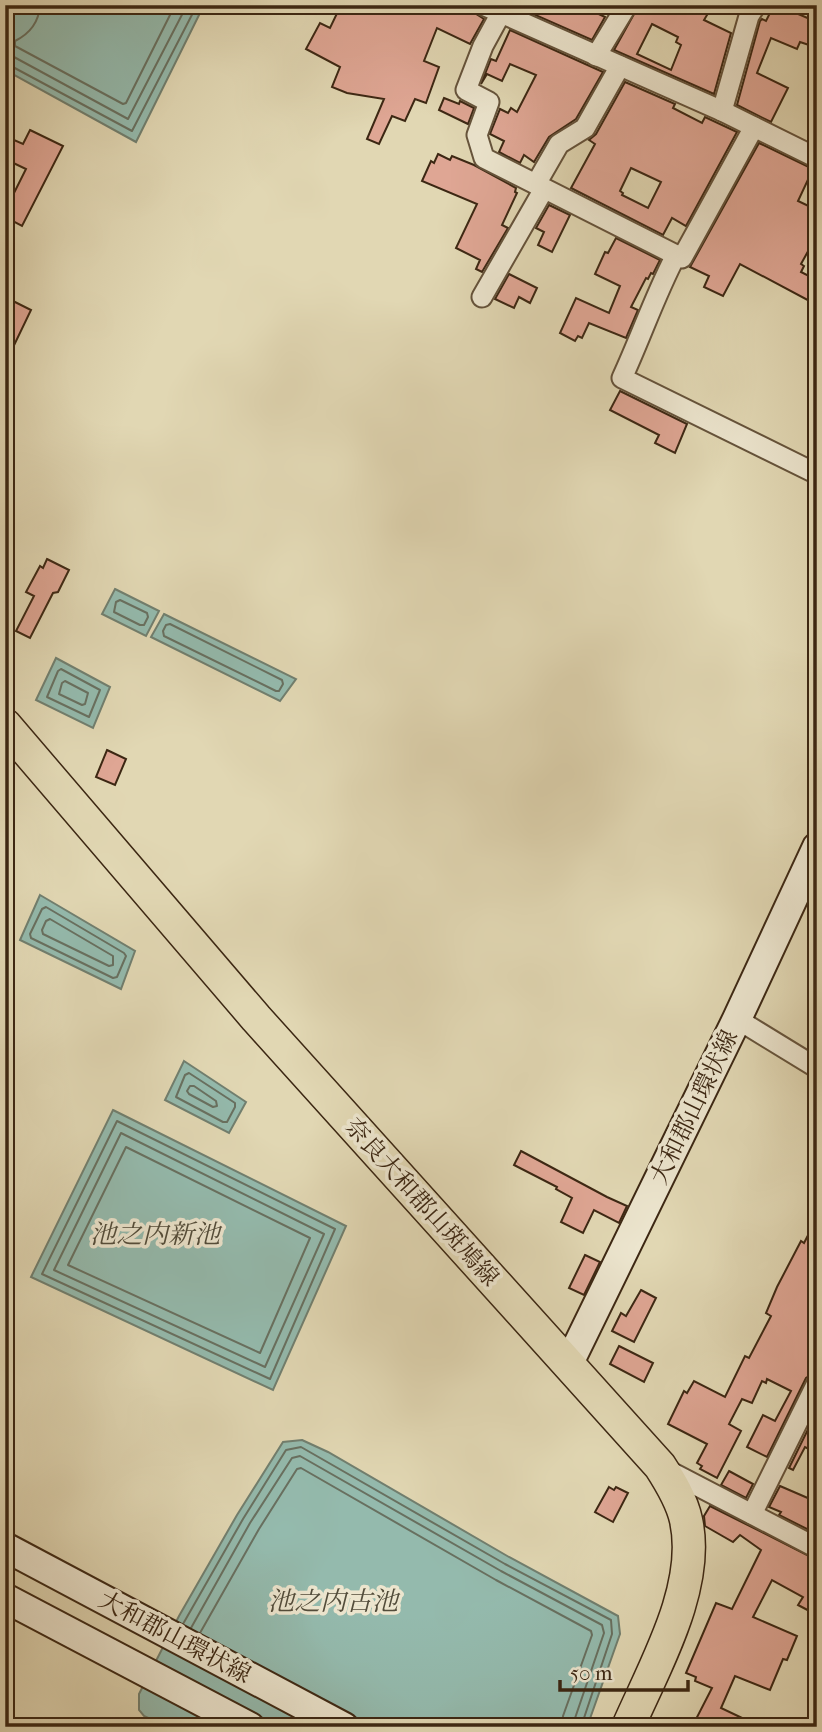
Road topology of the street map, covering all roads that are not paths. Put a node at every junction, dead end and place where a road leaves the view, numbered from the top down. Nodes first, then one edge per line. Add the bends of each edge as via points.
1 (483, 5) edge
2 (627, 5) edge
3 (756, 5) edge
4 (501, 13) junction
5 (596, 56) junction
6 (620, 66) junction
7 (722, 111) junction
8 (754, 127) junction
9 (817, 158) edge
10 (540, 186) junction
11 (676, 255) junction
12 (482, 297) dead end
13 (817, 474) edge
14 (5, 725) edge
15 (817, 847) edge
16 (737, 1019) junction
17 (817, 1068) edge
18 (568, 1365) junction
19 (814, 1394) edge
20 (660, 1466) junction
21 (709, 1491) junction
22 (752, 1514) junction
23 (688, 1530) junction
24 (5, 1547) edge
25 (817, 1548) edge
26 (5, 1598) edge
27 (250, 1727) edge
28 (344, 1727) edge
29 (628, 1727) edge

1 - 4 street
2 - 5 street
3 - 7 street
4 - 5 street
4 - 10 street via 466,90 489,102 477,135 484,158
5 - 6 street
6 - 7 street
6 - 10 street via 585,128 559,144
7 - 8 street
8 - 9 street
8 - 11 street via 682,258
10 - 11 street
10 - 12 street
11 - 13 street via 654,296 622,378
14 - 18 main road, 奈良大和郡山斑鳩線 via 256,1018
15 - 16 main road, 大和郡山環状線
16 - 17 street
16 - 18 main road, 大和郡山環状線
18 - 20 main road, 奈良大和郡山斑鳩線
19 - 22 street
20 - 21 street
20 - 23 main road, 奈良大和郡山斑鳩線 via 675,1490
21 - 22 street
21 - 23 street
22 - 25 street
23 - 29 main road, 奈良大和郡山斑鳩線 via 688,1569 676,1615
24 - 28 main road, 大和郡山環状線
26 - 27 main road, 大和郡山環状線

